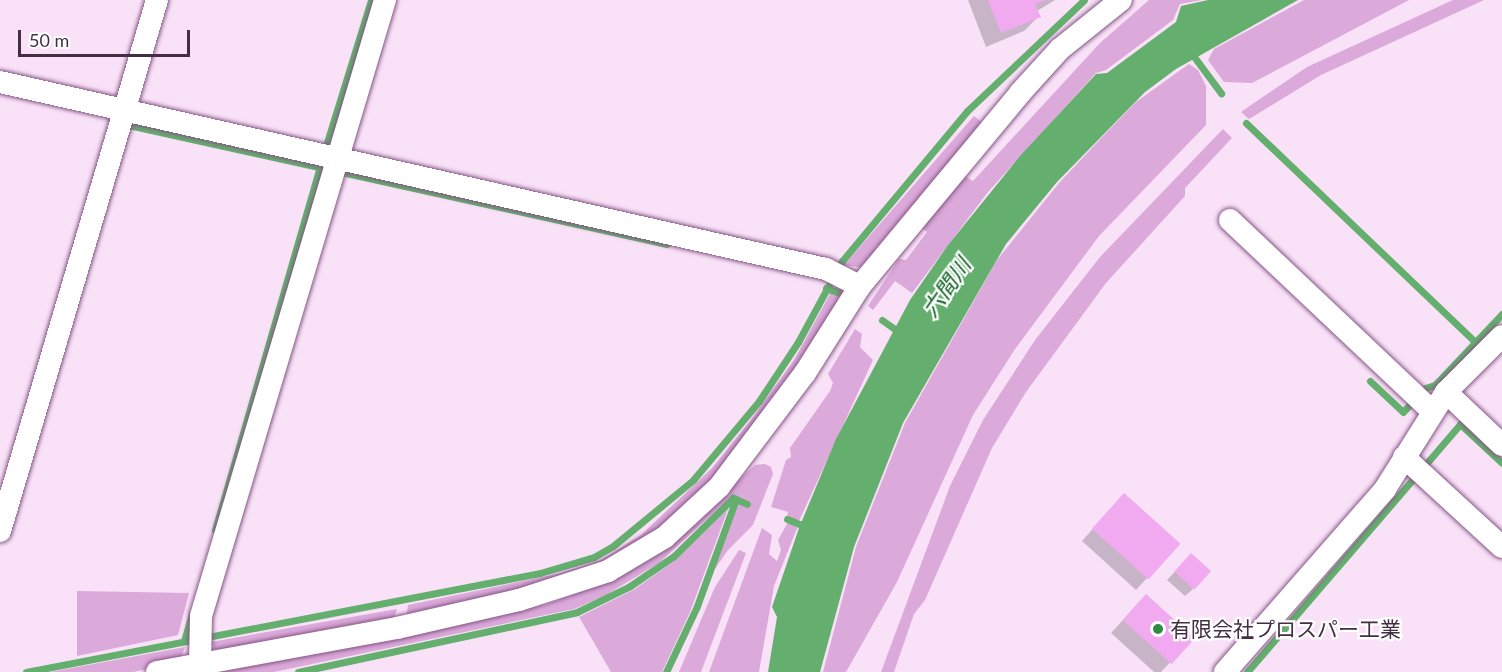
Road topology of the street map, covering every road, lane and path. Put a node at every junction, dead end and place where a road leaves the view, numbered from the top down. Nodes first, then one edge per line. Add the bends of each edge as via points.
1 (157, 0) edge
2 (384, 0) edge
3 (1121, 0) edge
4 (0, 82) edge
5 (118, 115) junction
6 (328, 163) junction
7 (1230, 220) dead end
8 (843, 277) junction
9 (1502, 336) edge
10 (1446, 392) junction
11 (1431, 410) junction
12 (1502, 445) edge
13 (1415, 467) junction
14 (0, 531) edge
15 (1502, 547) edge
16 (199, 646) junction
17 (157, 672) edge
18 (1226, 672) edge

1 - 5 street
2 - 6 street
3 - 8 street via 1040,69
4 - 5 street
5 - 6 street
5 - 14 street
6 - 8 street
6 - 16 street
7 - 11 street
8 - 16 street via 806,373 719,487 665,537 608,571 519,600 397,628
9 - 10 street
10 - 11 street
10 - 12 street
11 - 13 street
13 - 15 street
13 - 18 street via 1385,489
16 - 17 street

